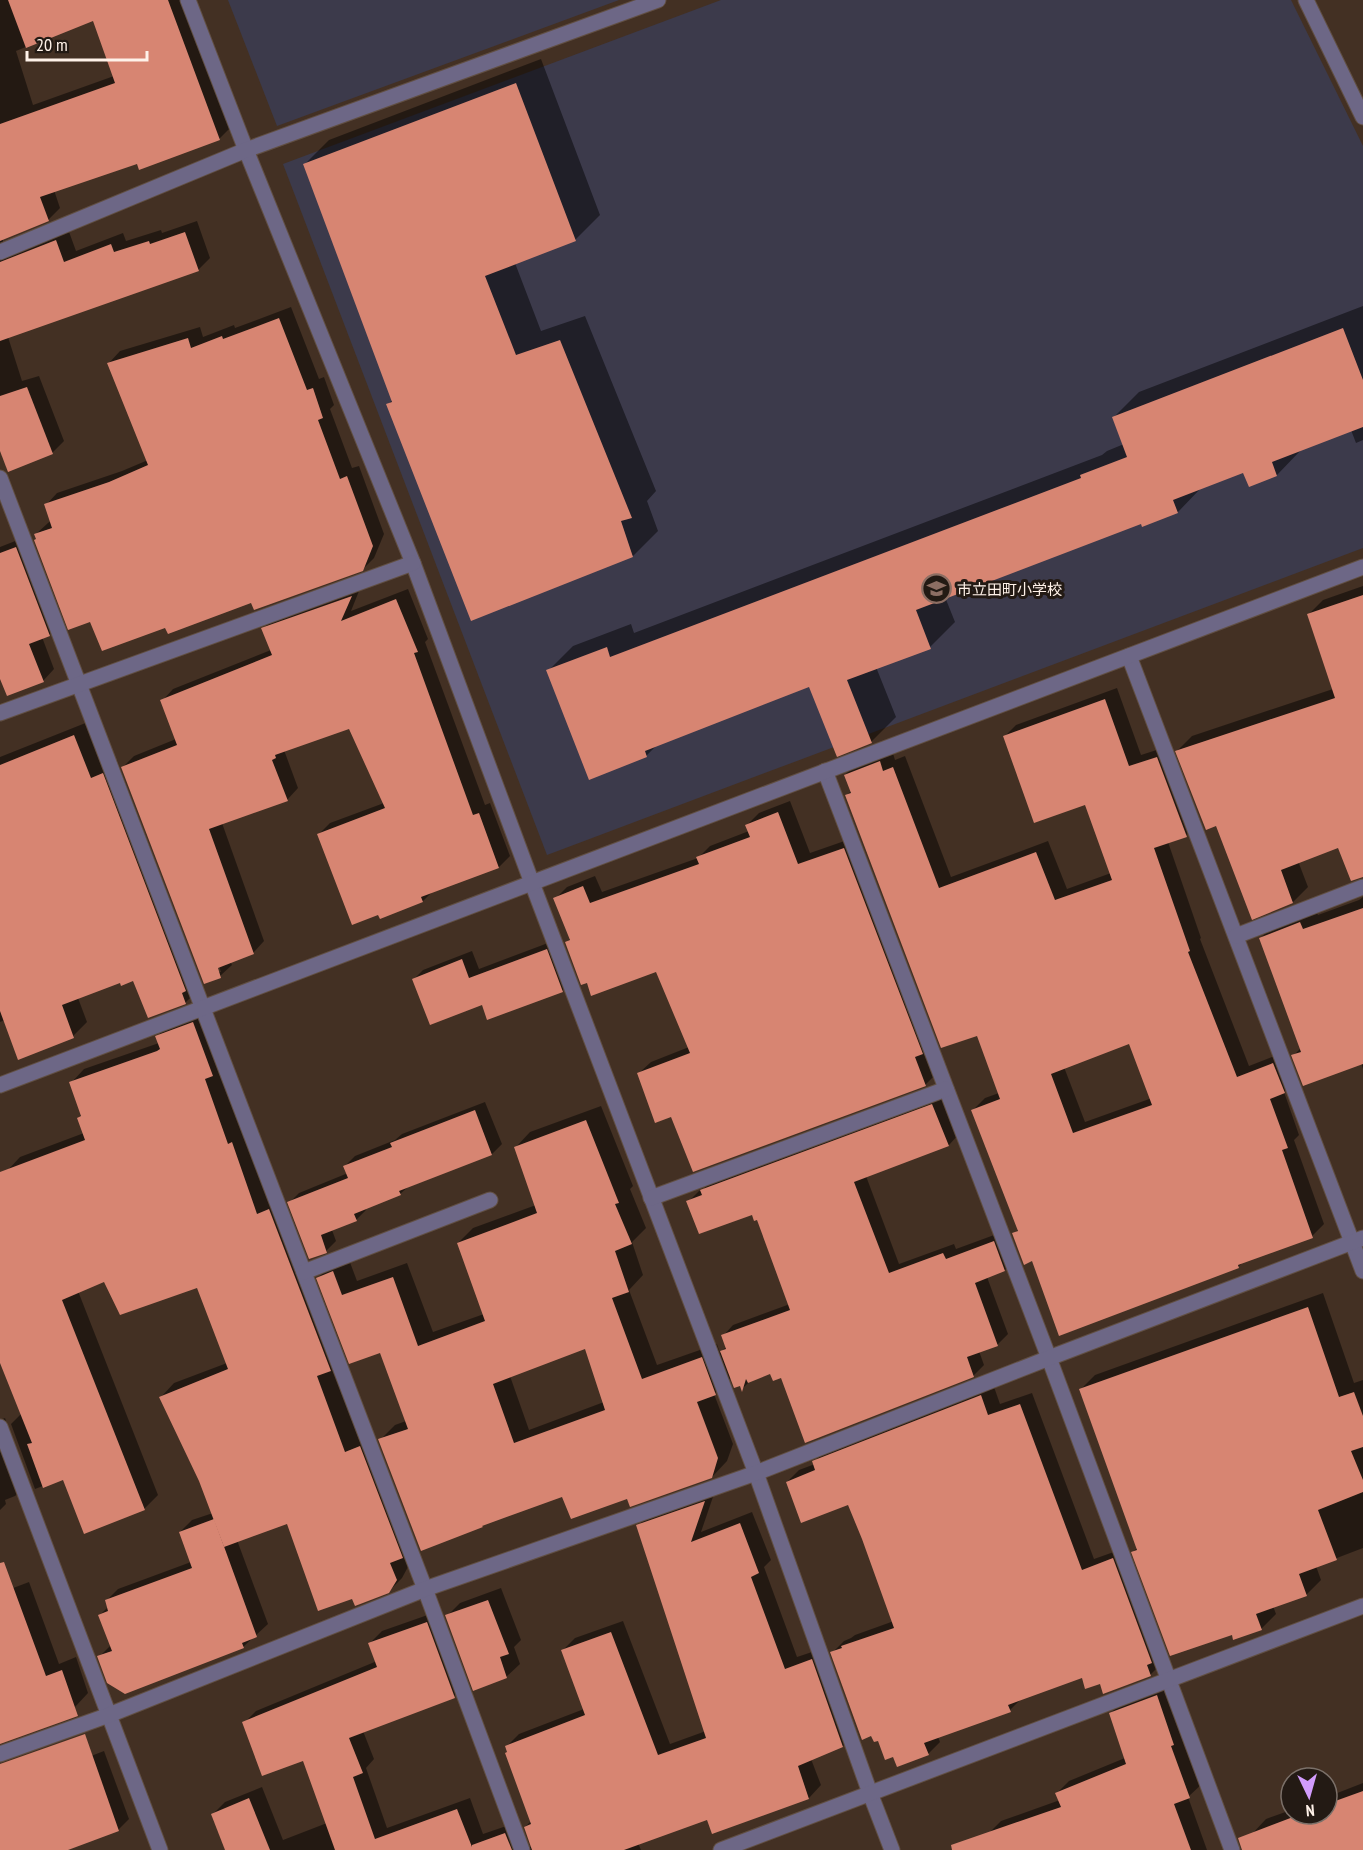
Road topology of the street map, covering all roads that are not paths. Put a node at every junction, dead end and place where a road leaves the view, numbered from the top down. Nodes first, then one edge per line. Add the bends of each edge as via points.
1 (188, 0) edge
2 (658, 0) edge
3 (1306, 0) edge
4 (1363, 117) edge
5 (246, 150) junction
6 (0, 252) edge
7 (0, 478) edge
8 (412, 563) junction
9 (1363, 567) edge
10 (1129, 656) junction
11 (79, 683) junction
12 (0, 713) edge
13 (825, 771) junction
14 (532, 884) junction
15 (1363, 887) edge
16 (1236, 936) junction
17 (204, 1008) junction
18 (0, 1085) edge
19 (946, 1089) junction
20 (651, 1198) junction
21 (490, 1200) dead end
22 (1358, 1240) edge
23 (1363, 1271) edge
24 (304, 1272) junction
25 (1049, 1358) junction
26 (0, 1427) edge
27 (756, 1473) junction
28 (425, 1589) junction
29 (1363, 1606) edge
30 (1169, 1679) junction
31 (109, 1715) junction
32 (0, 1754) edge
33 (870, 1793) junction
34 (160, 1850) edge
35 (522, 1850) edge
36 (722, 1850) edge
37 (892, 1850) edge
38 (1232, 1850) edge

1 - 5 street
2 - 5 street
3 - 4 street
5 - 6 street
5 - 8 street
7 - 11 street
8 - 11 street
8 - 14 street
9 - 10 street
10 - 13 street
10 - 16 street
11 - 12 street
11 - 17 street
13 - 14 street
13 - 19 street
14 - 17 street
14 - 20 street
15 - 16 street
16 - 22 street
17 - 18 street
17 - 24 street
19 - 20 street
19 - 25 street
20 - 27 street
21 - 24 street
22 - 23 street
22 - 25 street
24 - 28 street
25 - 27 street
25 - 30 street
26 - 31 street
27 - 28 street
27 - 33 street
28 - 31 street
28 - 35 street
29 - 30 street
30 - 33 street
30 - 38 street
31 - 32 street
31 - 34 street
33 - 36 street
33 - 37 street

